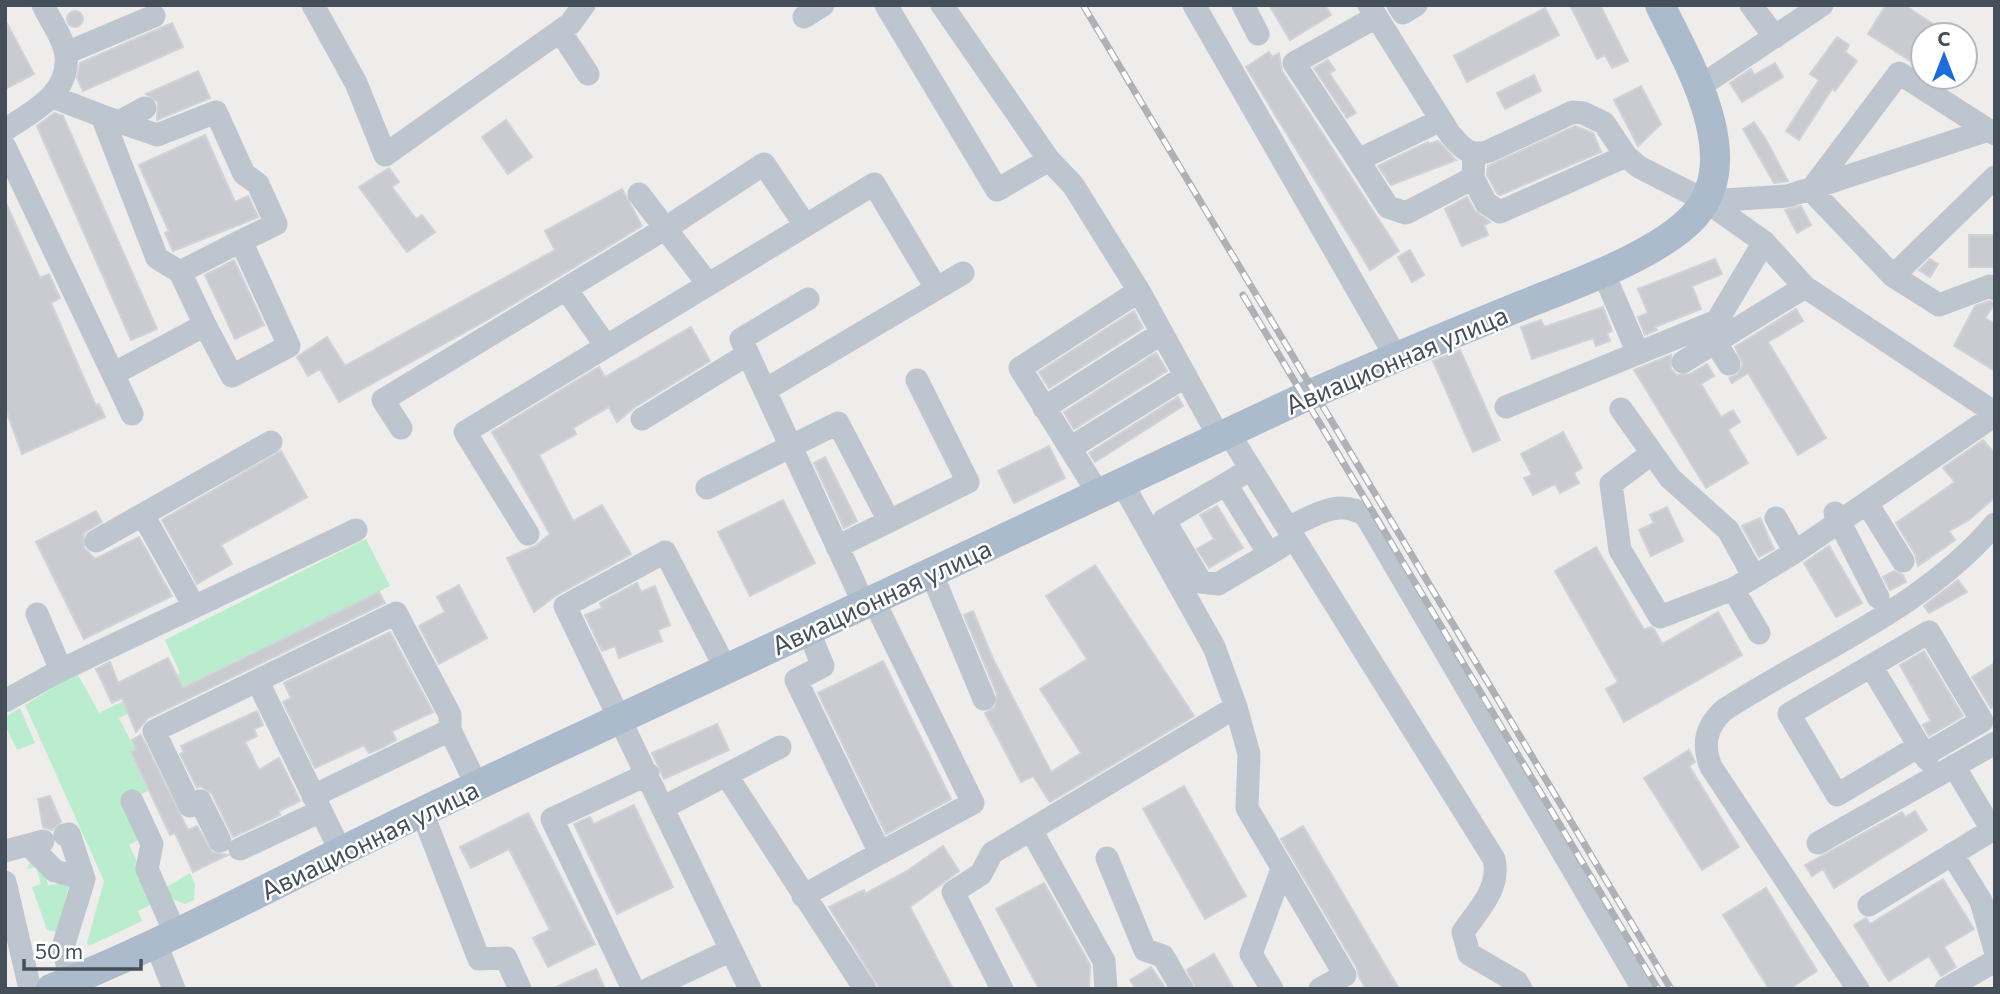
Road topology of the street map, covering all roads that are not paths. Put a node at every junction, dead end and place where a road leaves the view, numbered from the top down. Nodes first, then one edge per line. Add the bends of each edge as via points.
1 (43, 5) edge
2 (313, 5) edge
3 (584, 5) edge
4 (886, 5) edge
5 (942, 5) edge
6 (1194, 5) edge
7 (1243, 5) edge
8 (1398, 5) edge
9 (1416, 5) edge
10 (1660, 5) edge
11 (1751, 5) edge
12 (1822, 5) edge
13 (1372, 11) edge
14 (154, 16) dead end
15 (560, 31) junction
16 (1258, 34) dead end
17 (1775, 37) junction
18 (66, 53) junction
19 (588, 74) dead end
20 (1699, 87) junction
21 (53, 97) junction
22 (145, 108) dead end
23 (110, 119) junction
24 (1441, 120) junction
25 (5, 131) edge
26 (1992, 132) edge
27 (5, 147) edge
28 (1474, 153) junction
29 (1626, 156) junction
30 (1049, 160) junction
31 (1358, 160) junction
32 (1995, 177) edge
33 (1473, 178) junction
34 (1811, 190) junction
35 (639, 194) dead end
36 (1706, 201) junction
37 (805, 225) junction
38 (666, 228) junction
39 (240, 241) junction
40 (1764, 242) junction
41 (180, 272) junction
42 (1603, 272) junction
43 (963, 273) dead end
44 (1894, 276) junction
45 (708, 284) junction
46 (1804, 287) junction
47 (936, 288) junction
48 (566, 289) junction
49 (1995, 289) edge
50 (1139, 290) junction
51 (808, 299) dead end
52 (205, 325) junction
53 (1162, 333) junction
54 (1715, 342) junction
55 (606, 346) junction
56 (1638, 353) junction
57 (748, 354) junction
58 (1396, 357) junction
59 (1683, 362) dead end
60 (1729, 364) dead end
61 (113, 373) junction
62 (1186, 376) junction
63 (918, 380) dead end
64 (765, 390) junction
65 (1506, 407) dead end
66 (1044, 408) junction
67 (1621, 409) dead end
68 (132, 414) dead end
69 (1995, 414) edge
70 (642, 419) dead end
71 (401, 428) dead end
72 (1224, 435) junction
73 (271, 442) dead end
74 (791, 447) junction
75 (1070, 448) junction
76 (1651, 454) junction
77 (1251, 469) junction
78 (1226, 484) junction
79 (707, 488) dead end
80 (1110, 488) junction
81 (1868, 505) junction
82 (142, 515) junction
83 (1776, 518) dead end
84 (1838, 519) junction
85 (889, 521) junction
86 (1995, 524) edge
87 (355, 530) dead end
88 (1291, 533) junction
89 (528, 534) dead end
90 (96, 541) dead end
91 (837, 547) junction
92 (1795, 552) junction
93 (1269, 554) junction
94 (1903, 561) dead end
95 (931, 572) junction
96 (1754, 577) junction
97 (1732, 589) junction
98 (1878, 597) dead end
99 (868, 601) junction
100 (194, 606) junction
101 (37, 614) dead end
102 (808, 630) junction
103 (1759, 633) dead end
104 (1871, 666) junction
105 (726, 669) junction
106 (61, 670) junction
107 (258, 682) junction
108 (984, 699) dead end
109 (5, 701) edge
110 (1236, 707) junction
111 (621, 718) junction
112 (450, 730) junction
113 (1995, 743) edge
114 (780, 747) dead end
115 (1921, 751) junction
116 (1945, 771) junction
117 (648, 774) junction
118 (727, 776) junction
119 (477, 786) junction
120 (132, 801) dead end
121 (317, 803) junction
122 (664, 807) junction
123 (422, 811) junction
124 (1031, 830) junction
125 (1993, 830) edge
126 (47, 840) junction
127 (1818, 843) dead end
128 (5, 851) edge
129 (341, 852) junction
130 (880, 853) junction
131 (1952, 854) junction
132 (1107, 858) dead end
133 (1282, 869) junction
134 (84, 879) junction
135 (5, 882) edge
136 (803, 896) junction
137 (1869, 905) dead end
138 (166, 939) junction
139 (731, 950) junction
140 (1995, 950) edge
141 (1995, 961) edge
142 (61, 985) edge
143 (30, 989) edge
144 (174, 989) edge
145 (520, 989) edge
146 (633, 989) edge
147 (649, 989) edge
148 (750, 989) edge
149 (865, 989) edge
150 (1002, 989) edge
151 (1106, 989) edge
152 (1182, 989) edge
153 (1272, 989) edge
154 (1320, 989) edge
155 (1521, 989) edge
156 (1643, 989) edge
157 (1858, 989) edge
158 (1946, 989) edge

1 - 18 street
2 - 15 street via 356,83 385,155
3 - 15 street
4 - 30 street via 997,190
5 - 30 street
6 - 58 street
7 - 16 street
8 - 9 street via 1403,13
10 - 20 main road
11 - 17 street
12 - 17 street
13 - 24 street
13 - 31 street via 1294,63
14 - 18 street
15 - 19 street
17 - 20 street
18 - 21 street via 64,78
20 - 36 main road via 1708,108 1714,152
21 - 23 street
21 - 25 street
22 - 23 street
23 - 39 street via 157,135 216,112 244,174 258,184 276,224
23 - 41 street via 158,258
24 - 28 street via 1458,144
24 - 31 street
26 - 34 street
26 - 34 street via 1899,73
27 - 61 street
28 - 29 street via 1484,153 1573,112 1604,123
28 - 33 street
29 - 33 street via 1500,212 1486,203
29 - 36 street
30 - 50 street via 1073,185
31 - 33 street via 1382,201 1400,213 1413,211
32 - 44 street
34 - 36 street via 1759,200
34 - 44 street
35 - 38 street
36 - 40 street
36 - 42 main road, Авиационная улица via 1671,236
37 - 38 street via 765,164
37 - 45 street
37 - 47 street via 874,184
38 - 45 street
38 - 48 street
39 - 41 street
39 - 52 street via 289,345 232,376
40 - 46 street
40 - 56 street via 1717,321
41 - 52 street
42 - 56 street
42 - 58 main road, Авиационная улица
43 - 47 street
44 - 49 street via 1939,305 1990,286
45 - 55 street
46 - 54 street
46 - 69 street
47 - 64 street
48 - 55 street
48 - 71 street via 383,400
50 - 53 street
50 - 66 street via 1020,368
51 - 57 street via 741,339
52 - 61 street
53 - 62 street
53 - 66 street
54 - 59 street
54 - 60 street
55 - 89 street via 465,432
56 - 65 street
57 - 64 street
57 - 70 street
58 - 72 main road, Авиационная улица
61 - 68 street
62 - 72 street
62 - 75 street
63 - 85 street via 968,482
64 - 74 street
66 - 75 street
67 - 76 street
69 - 81 street
72 - 77 street
72 - 80 main road, Авиационная улица
73 - 82 street
74 - 79 street
74 - 85 street via 838,423
74 - 91 street
75 - 80 street
76 - 96 street via 1670,478 1728,530
76 - 97 street via 1611,484 1620,550 1660,617
77 - 78 street
77 - 88 street
78 - 93 street
78 - 93 street via 1164,520 1201,582 1218,584
80 - 95 main road, Авиационная улица
80 - 110 street via 1214,647
81 - 84 street
81 - 94 street
82 - 90 street
82 - 100 street
83 - 92 street
84 - 92 street
84 - 98 street
85 - 91 street
86 - 157 street via 1937,582 1740,700 1716,717 1706,736 1711,767
87 - 100 street
88 - 93 street
88 - 155 street via 1494,859 1493,888 1463,932 1469,954 1517,982
88 - 156 street via 1326,510 1351,508 1366,516
91 - 99 street
92 - 96 street
95 - 99 main road, Авиационная улица
95 - 108 street
96 - 97 street
97 - 103 street
99 - 102 main road, Авиационная улица
99 - 130 street via 973,803
100 - 106 street
101 - 106 street
102 - 105 main road, Авиационная улица
102 - 130 street via 823,666 796,680
104 - 115 street
104 - 115 street via 1929,632 1982,721
104 - 115 street via 1789,714 1837,795
105 - 111 main road, Авиационная улица
105 - 111 street via 665,552 565,606
106 - 109 street
107 - 112 street via 396,613 450,715
107 - 121 street
107 - 121 street via 154,732 190,806 200,801 230,845
110 - 124 street
110 - 133 street via 1249,754 1247,808
111 - 117 street
111 - 119 main road, Авиационная улица
112 - 119 street
112 - 121 street
113 - 116 street
114 - 118 street
115 - 116 street
116 - 125 street
116 - 127 street
117 - 122 street
117 - 146 street via 552,819
118 - 122 street
118 - 136 street
119 - 123 main road, Авиационная улица
120 - 138 street via 152,844 147,869
121 - 129 street
122 - 139 street
123 - 129 main road, Авиационная улица
123 - 145 street via 479,959 506,958
124 - 150 street via 992,853 981,874 953,892
124 - 151 street via 1104,961
125 - 131 street
126 - 128 street
126 - 134 street via 55,872
126 - 134 street via 69,834
129 - 138 main road, Авиационная улица
130 - 136 street
131 - 137 street
131 - 140 street via 1982,901
132 - 152 street via 1144,950 1163,956
133 - 153 street via 1251,954
133 - 154 street via 1345,975
134 - 142 street via 63,947
135 - 143 street
136 - 149 street
138 - 142 main road, Авиационная улица
138 - 144 street
139 - 147 street
139 - 148 street
141 - 158 street

